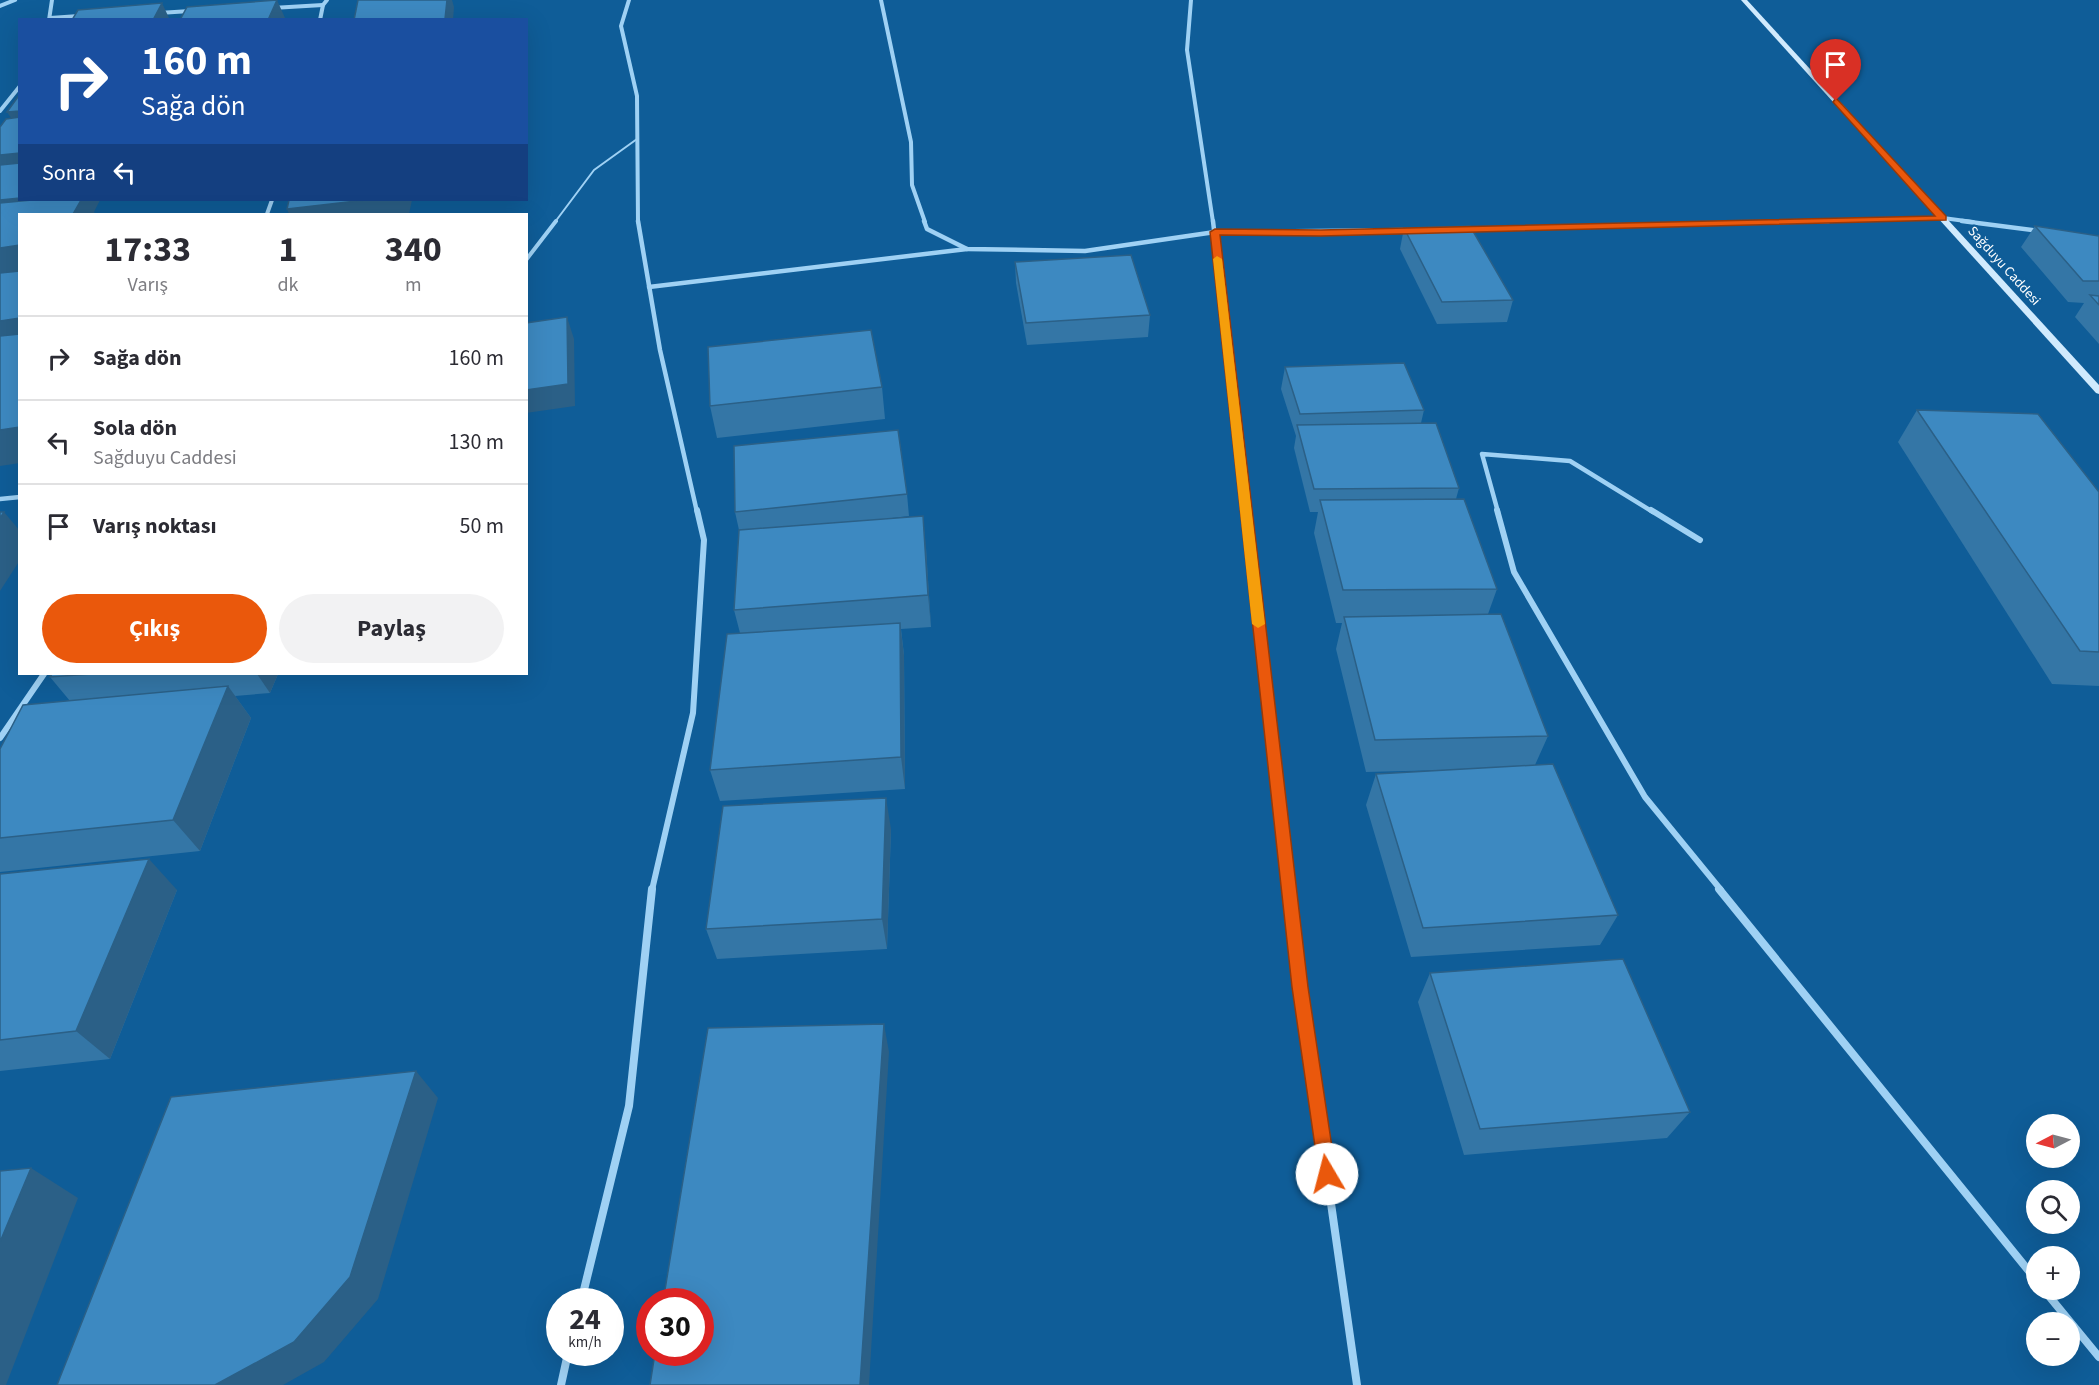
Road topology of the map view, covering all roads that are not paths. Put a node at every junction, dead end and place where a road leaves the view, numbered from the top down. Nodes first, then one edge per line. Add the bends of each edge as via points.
1 (15, 0) edge
2 (52, 0) edge
3 (327, 0) edge
4 (629, 0) edge
5 (881, 0) edge
6 (1191, 0) edge
7 (1744, 0) edge
8 (323, 5) junction
9 (0, 6) edge
10 (263, 8) edge
11 (192, 11) edge
12 (157, 13) edge
13 (85, 16) edge
14 (49, 18) edge
15 (61, 18) edge
16 (320, 18) edge
17 (18, 88) edge
18 (0, 111) edge
19 (637, 139) junction
20 (1943, 218) junction
21 (1417, 230) edge
22 (1453, 230) edge
23 (1215, 232) junction
24 (2051, 233) edge
25 (967, 249) junction
26 (528, 257) edge
27 (649, 286) junction
28 (2099, 391) edge
29 (18, 497) edge
30 (0, 499) edge
31 (1700, 540) dead end
32 (43, 675) edge
33 (0, 738) edge
34 (2026, 1267) edge
35 (584, 1288) edge
36 (2052, 1300) edge
37 (2099, 1357) edge
38 (565, 1366) edge
39 (561, 1385) edge
40 (1357, 1385) edge

1 - 9 street
2 - 14 street
3 - 8 street
4 - 19 street via 621,26 637,96
5 - 25 street via 911,142 912,185 927,229
6 - 23 street via 1187,50
7 - 20 street, Sağduyu Caddesi
8 - 10 street
8 - 16 street
11 - 12 street
13 - 15 street
17 - 18 street
19 - 26 lane via 594,171
19 - 27 street via 638,228
20 - 22 street
20 - 24 street
20 - 28 street, Sağduyu Caddesi
21 - 23 street
23 - 25 street via 1085,251
23 - 40 street via 1300,987
25 - 27 street
27 - 35 street via 704,540 693,713 652,888 629,1106
29 - 30 street
31 - 34 street via 1570,461 1482,454 1515,572 1645,797
32 - 33 street
36 - 37 street
38 - 39 street

